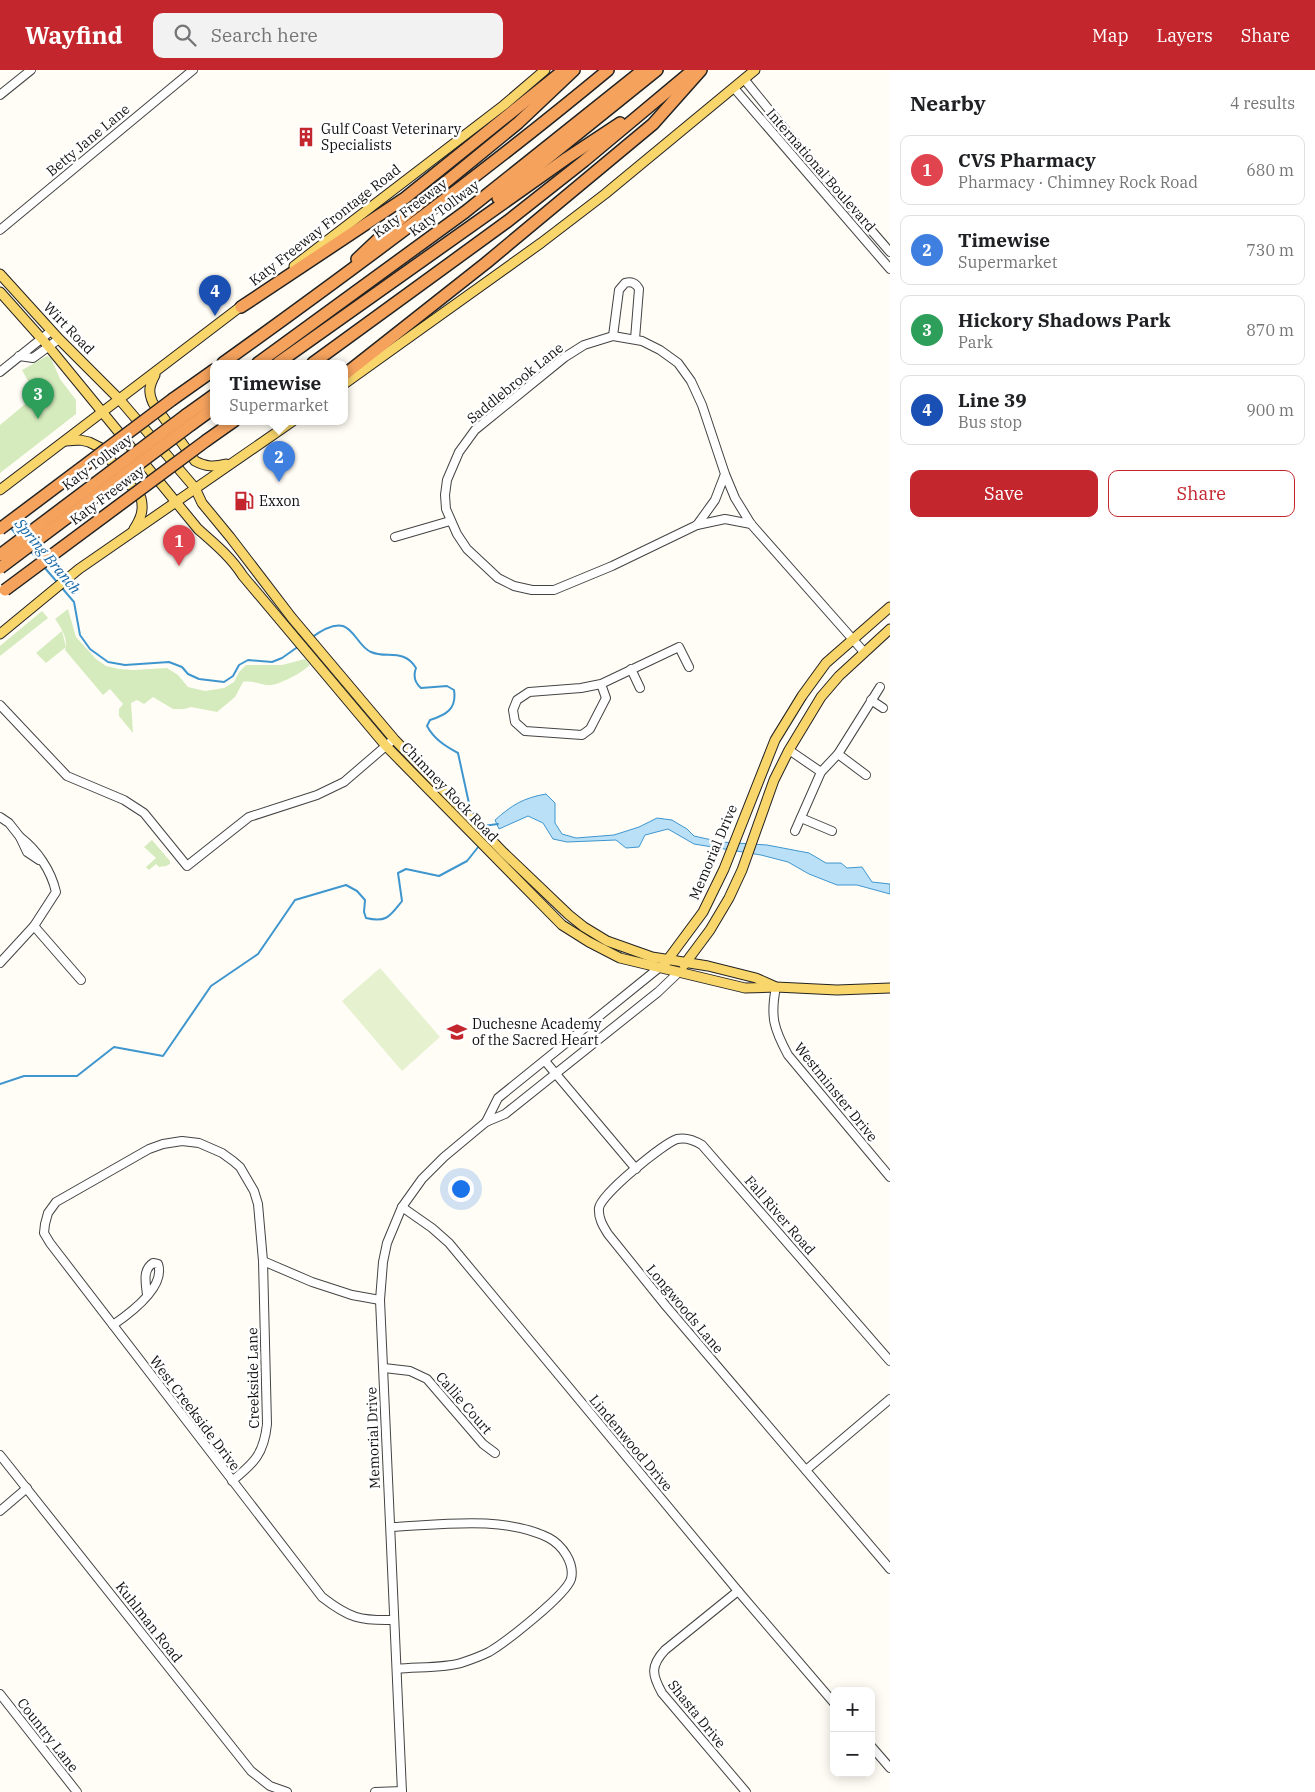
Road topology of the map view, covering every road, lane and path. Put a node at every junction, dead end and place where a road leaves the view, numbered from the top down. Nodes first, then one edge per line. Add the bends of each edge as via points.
1 (31, 70) edge
2 (193, 70) edge
3 (545, 70) edge
4 (564, 70) edge
5 (574, 70) edge
6 (608, 70) edge
7 (643, 70) edge
8 (657, 70) edge
9 (693, 70) edge
10 (701, 70) edge
11 (755, 70) edge
12 (744, 79) junction
13 (734, 88) junction
14 (0, 95) edge
15 (657, 100) junction
16 (774, 116) junction
17 (765, 124) junction
18 (800, 148) junction
19 (792, 155) junction
20 (850, 206) junction
21 (842, 213) junction
22 (0, 230) edge
23 (890, 252) edge
24 (890, 267) edge
25 (0, 274) edge
26 (387, 286) junction
27 (0, 292) edge
28 (318, 294) junction
29 (241, 307) junction
30 (51, 331) junction
31 (614, 336) junction
32 (42, 339) junction
33 (59, 339) junction
34 (635, 340) junction
35 (49, 347) junction
36 (19, 356) junction
37 (227, 360) edge
38 (262, 360) edge
39 (282, 360) edge
40 (318, 360) edge
41 (0, 372) edge
42 (156, 372) junction
43 (348, 372) edge
44 (210, 373) edge
45 (348, 381) edge
46 (210, 399) edge
47 (120, 400) junction
48 (210, 410) edge
49 (102, 414) junction
50 (189, 420) junction
51 (228, 425) edge
52 (287, 425) edge
53 (66, 441) junction
54 (231, 463) junction
55 (725, 474) junction
56 (2, 488) edge
57 (195, 488) junction
58 (176, 502) junction
59 (450, 521) junction
60 (751, 524) junction
61 (697, 525) junction
62 (0, 529) edge
63 (131, 533) junction
64 (395, 537) dead end
65 (0, 555) edge
66 (0, 568) edge
67 (256, 572) junction
68 (246, 580) junction
69 (3, 592) edge
70 (890, 607) edge
71 (890, 629) edge
72 (0, 634) edge
73 (852, 639) junction
74 (864, 652) junction
75 (689, 667) dead end
76 (631, 669) junction
77 (601, 684) junction
78 (880, 687) dead end
79 (640, 688) dead end
80 (871, 700) junction
81 (0, 705) edge
82 (883, 708) dead end
83 (394, 739) junction
84 (386, 746) junction
85 (789, 750) junction
86 (838, 754) junction
87 (821, 772) junction
88 (866, 775) dead end
89 (440, 793) junction
90 (0, 817) edge
91 (801, 818) junction
92 (795, 831) dead end
93 (832, 831) dead end
94 (500, 855) junction
95 (545, 894) junction
96 (537, 901) junction
97 (34, 926) junction
98 (668, 960) junction
99 (686, 962) junction
100 (0, 963) edge
101 (660, 967) junction
102 (679, 972) junction
103 (81, 980) dead end
104 (776, 987) junction
105 (890, 988) edge
106 (545, 1061) junction
107 (556, 1073) junction
108 (486, 1122) junction
109 (636, 1169) junction
110 (890, 1177) edge
111 (84, 1186) joint
112 (402, 1207) junction
113 (263, 1261) junction
114 (147, 1295) dead end
115 (380, 1300) junction
116 (113, 1326) junction
117 (890, 1360) edge
118 (384, 1368) junction
119 (890, 1398) edge
120 (495, 1453) dead end
121 (0, 1455) edge
122 (806, 1470) junction
123 (232, 1481) junction
124 (27, 1488) junction
125 (0, 1511) edge
126 (391, 1527) junction
127 (890, 1569) edge
128 (738, 1591) junction
129 (394, 1620) junction
130 (397, 1669) junction
131 (0, 1694) edge
132 (830, 1698) edge
133 (875, 1751) edge
134 (890, 1768) edge
135 (402, 1791) edge
136 (77, 1792) edge
137 (287, 1792) edge
138 (375, 1792) edge
139 (746, 1792) edge

1 - 14 street
2 - 22 street, Betty Jane Lane
3 - 29 main road, Katy Freeway Frontage Road
4 - 29 highway via 406,198
5 - 28 highway via 518,123 392,226
6 - 28 highway, Katy Freeway via 450,197
7 - 38 highway, Katy Tollway via 465,212
8 - 26 highway
9 - 15 highway
10 - 43 highway via 653,124 486,263
11 - 12 main road
12 - 13 main road
12 - 16 street, International Boulevard
13 - 17 street, International Boulevard
13 - 45 main road via 541,243
15 - 26 highway via 566,158
15 - 40 highway via 508,222
16 - 17 street
16 - 18 street, International Boulevard
17 - 19 street, International Boulevard
18 - 19 street
18 - 20 street, International Boulevard
19 - 21 street, International Boulevard
20 - 21 street
20 - 23 street, International Boulevard
21 - 24 street, International Boulevard
25 - 30 main road, Wirt Road
26 - 39 highway
27 - 32 main road, Wirt Road
28 - 37 highway, Katy Freeway
29 - 42 main road, Katy Freeway Frontage Road
30 - 32 street
30 - 33 main road, Wirt Road
31 - 34 street, Saddlebrook Lane
31 - 34 street via 619,290 630,282 639,289
31 - 59 street, Saddlebrook Lane via 584,345 564,357 475,430 459,452 447,480 445,496
32 - 35 main road, Wirt Road
32 - 36 street
33 - 35 street
33 - 47 main road, Wirt Road
34 - 55 street, Saddlebrook Lane via 672,358 691,381
35 - 36 street via 33,358
35 - 49 main road, Wirt Road
36 - 41 street
42 - 47 main road, Katy Freeway Frontage Road
42 - 54 main road via 148,393 195,461 216,467
44 - 62 highway, bridge
46 - 50 highway, Katy Tollway
47 - 49 main road, Katy Freeway Frontage Road
47 - 57 main road, Wirt Road
48 - 50 highway, Katy Tollway
49 - 53 main road, Katy Freeway Frontage Road
49 - 58 main road, Wirt Road
50 - 65 highway, Katy Tollway, bridge
50 - 66 highway, Katy Tollway, bridge
51 - 69 highway, Katy Freeway, bridge
52 - 54 main road
53 - 56 main road, Katy Freeway Frontage Road
53 - 63 main road via 80,440 101,448 141,498 140,519
54 - 57 main road
55 - 60 street, Saddlebrook Lane
55 - 61 street, Saddlebrook Lane via 715,500
57 - 58 main road
57 - 67 main road, Chimney Rock Road via 202,503
58 - 63 main road
58 - 68 main road, Chimney Rock Road via 198,529 237,566
59 - 61 street, Saddlebrook Lane via 467,549 483,566 514,586 532,590 554,590 577,581
59 - 64 street
60 - 61 street, Saddlebrook Lane via 725,519
60 - 73 street, Saddlebrook Lane
63 - 72 main road via 79,569
67 - 68 main road
67 - 83 main road, Chimney Rock Road
68 - 84 main road, Chimney Rock Road
70 - 73 main road, Memorial Drive
71 - 74 main road, Memorial Drive
73 - 74 street, Saddlebrook Lane
73 - 98 main road, Memorial Drive via 826,663 775,740 724,869 703,912
74 - 85 main road, Memorial Drive via 821,697
75 - 76 street via 679,647
76 - 77 street
76 - 79 street
77 - 77 street via 606,698 590,730 582,735 525,731 515,722 513,710 517,700 529,692
78 - 80 street
80 - 82 street
80 - 86 street
81 - 84 street via 67,776 124,800 144,813 187,866 249,818 317,795 344,782
83 - 84 street
83 - 89 main road, Chimney Rock Road
84 - 89 main road, Chimney Rock Road
85 - 87 street
85 - 99 main road, Memorial Drive via 774,780 729,898
86 - 87 street
86 - 88 street
87 - 91 street
89 - 94 main road, Chimney Rock Road
90 - 97 street via 33,847 53,878 56,892
91 - 92 street
91 - 93 street
94 - 95 main road, Chimney Rock Road
94 - 96 main road, Chimney Rock Road
95 - 96 main road
95 - 98 main road, Chimney Rock Road via 584,927 607,941
96 - 101 main road, Chimney Rock Road via 562,925 589,942 620,958
97 - 100 street
97 - 103 street
98 - 99 main road, Chimney Rock Road
98 - 101 main road, Memorial Drive
99 - 102 main road, Memorial Drive
99 - 104 main road, Chimney Rock Road via 756,978
101 - 102 main road, Chimney Rock Road
101 - 106 street, Memorial Drive
102 - 104 main road, Chimney Rock Road via 745,988
102 - 107 street, Memorial Drive
104 - 105 main road, Chimney Rock Road
104 - 110 street, Westminster Drive via 772,1006 774,1024 788,1056
106 - 107 street
106 - 108 street, Memorial Drive via 498,1098
107 - 108 street, Memorial Drive via 505,1114
107 - 109 street
108 - 112 street, Memorial Drive via 422,1179
109 - 117 street, Fall River Road via 677,1139 694,1140 702,1145
109 - 122 street, Longwoods Lane via 608,1192 599,1207 600,1221 666,1306
111 - 113 street, Creekside Lane via 163,1144 199,1143 222,1152 240,1167 254,1191
111 - 116 street, West Creekside Drive via 56,1202 46,1216 44,1233
112 - 115 street, Memorial Drive via 387,1243
112 - 128 street, Lindenwood Drive via 449,1243
113 - 115 street via 312,1282
113 - 123 street, Creekside Lane via 266,1436 253,1464
114 - 116 street
115 - 118 street, Memorial Drive
116 - 123 street, West Creekside Drive
118 - 120 street, Callie Court via 410,1371 427,1379 483,1444
118 - 126 street, Memorial Drive
119 - 122 street
121 - 124 street, Kuhlman Road
122 - 127 street, Longwoods Lane
123 - 129 street, West Creekside Drive via 322,1598 350,1616
124 - 125 street
124 - 137 street, Kuhlman Road via 251,1771 270,1786
126 - 129 street, Memorial Drive
126 - 130 street via 471,1523 524,1530 549,1539 561,1548 572,1565 570,1580 558,1597 488,1653 460,1664
128 - 132 street, Lindenwood Drive
128 - 139 street, Shasta Drive via 665,1650 657,1659 654,1679 662,1694
129 - 130 street, Memorial Drive
130 - 135 street, Memorial Drive
131 - 136 street, Country Lane
133 - 134 street
135 - 138 street

